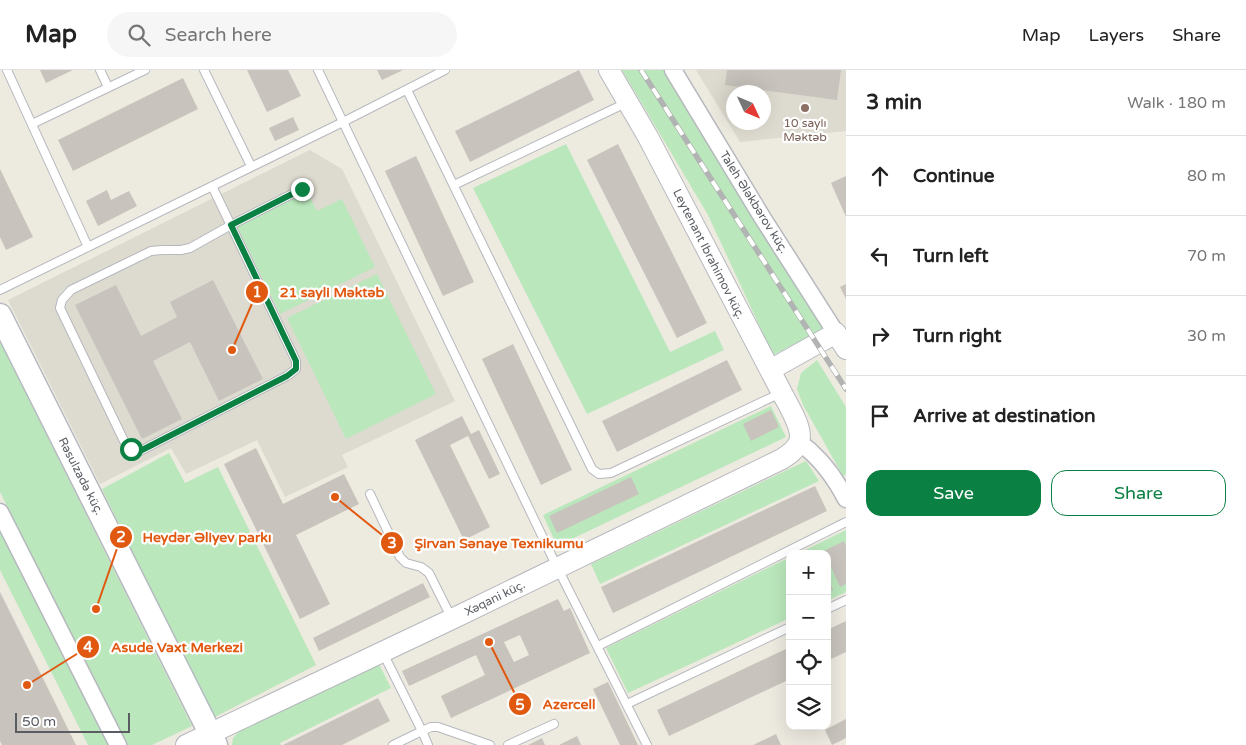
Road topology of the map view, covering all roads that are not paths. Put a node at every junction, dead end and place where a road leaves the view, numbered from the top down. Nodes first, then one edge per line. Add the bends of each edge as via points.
1 (7, 70) edge
2 (100, 70) edge
3 (145, 70) edge
4 (204, 70) edge
5 (318, 70) edge
6 (445, 70) edge
7 (609, 70) edge
8 (673, 70) edge
9 (108, 88) junction
10 (407, 90) junction
11 (628, 102) junction
12 (342, 122) junction
13 (32, 124) junction
14 (251, 166) junction
15 (454, 185) junction
16 (212, 186) junction
17 (302, 189) dead end
18 (231, 225) junction
19 (88, 247) junction
20 (0, 290) edge
21 (0, 315) edge
22 (841, 341) edge
23 (770, 370) junction
24 (782, 393) junction
25 (799, 442) junction
26 (370, 494) dead end
27 (846, 499) edge
28 (0, 512) edge
29 (846, 522) edge
30 (557, 567) junction
31 (846, 600) edge
32 (831, 607) edge
33 (452, 619) junction
34 (786, 629) edge
35 (598, 646) junction
36 (382, 652) junction
37 (628, 704) junction
38 (554, 724) dead end
39 (422, 731) junction
40 (213, 739) edge
41 (118, 745) edge
42 (186, 745) edge
43 (393, 745) edge
44 (428, 745) edge
45 (490, 745) edge
46 (508, 745) edge
47 (647, 745) edge

1 - 13 lane
2 - 9 lane
3 - 9 lane
4 - 14 lane
5 - 12 lane
6 - 10 lane
7 - 11 street, Leytenant Ibrahimov küç.
8 - 22 street, Taleh Ələkbərov küç.
9 - 13 lane
10 - 12 lane
10 - 15 lane
11 - 15 lane
11 - 23 street, Leytenant Ibrahimov küç.
12 - 14 lane
12 - 30 lane
13 - 19 lane
14 - 16 lane
15 - 24 lane via 592,468 599,474 611,473
16 - 18 lane
16 - 19 lane
17 - 18 lane
18 - 18 lane via 296,361 296,369 140,451 131,449 124,441 60,308 62,300 71,290 151,251 190,248
19 - 20 lane
21 - 40 main road, Rəsulzadə küç.
22 - 23 street
23 - 24 street, Leytenant Ibrahimov küç.
24 - 25 street, Leytenant Ibrahimov küç. via 797,424
25 - 27 street via 828,469
25 - 30 street, Xəqani küç. via 782,459
26 - 33 lane via 400,557 429,573
28 - 41 street
29 - 35 lane
30 - 33 street, Xəqani küç.
30 - 35 lane
31 - 32 lane
33 - 36 street, Xəqani küç.
34 - 37 lane
35 - 37 lane
36 - 39 lane
36 - 40 street, Xəqani küç.
37 - 47 lane
38 - 46 lane
39 - 43 lane
39 - 44 lane
39 - 45 lane via 438,727
40 - 42 street, Xəqani küç.

